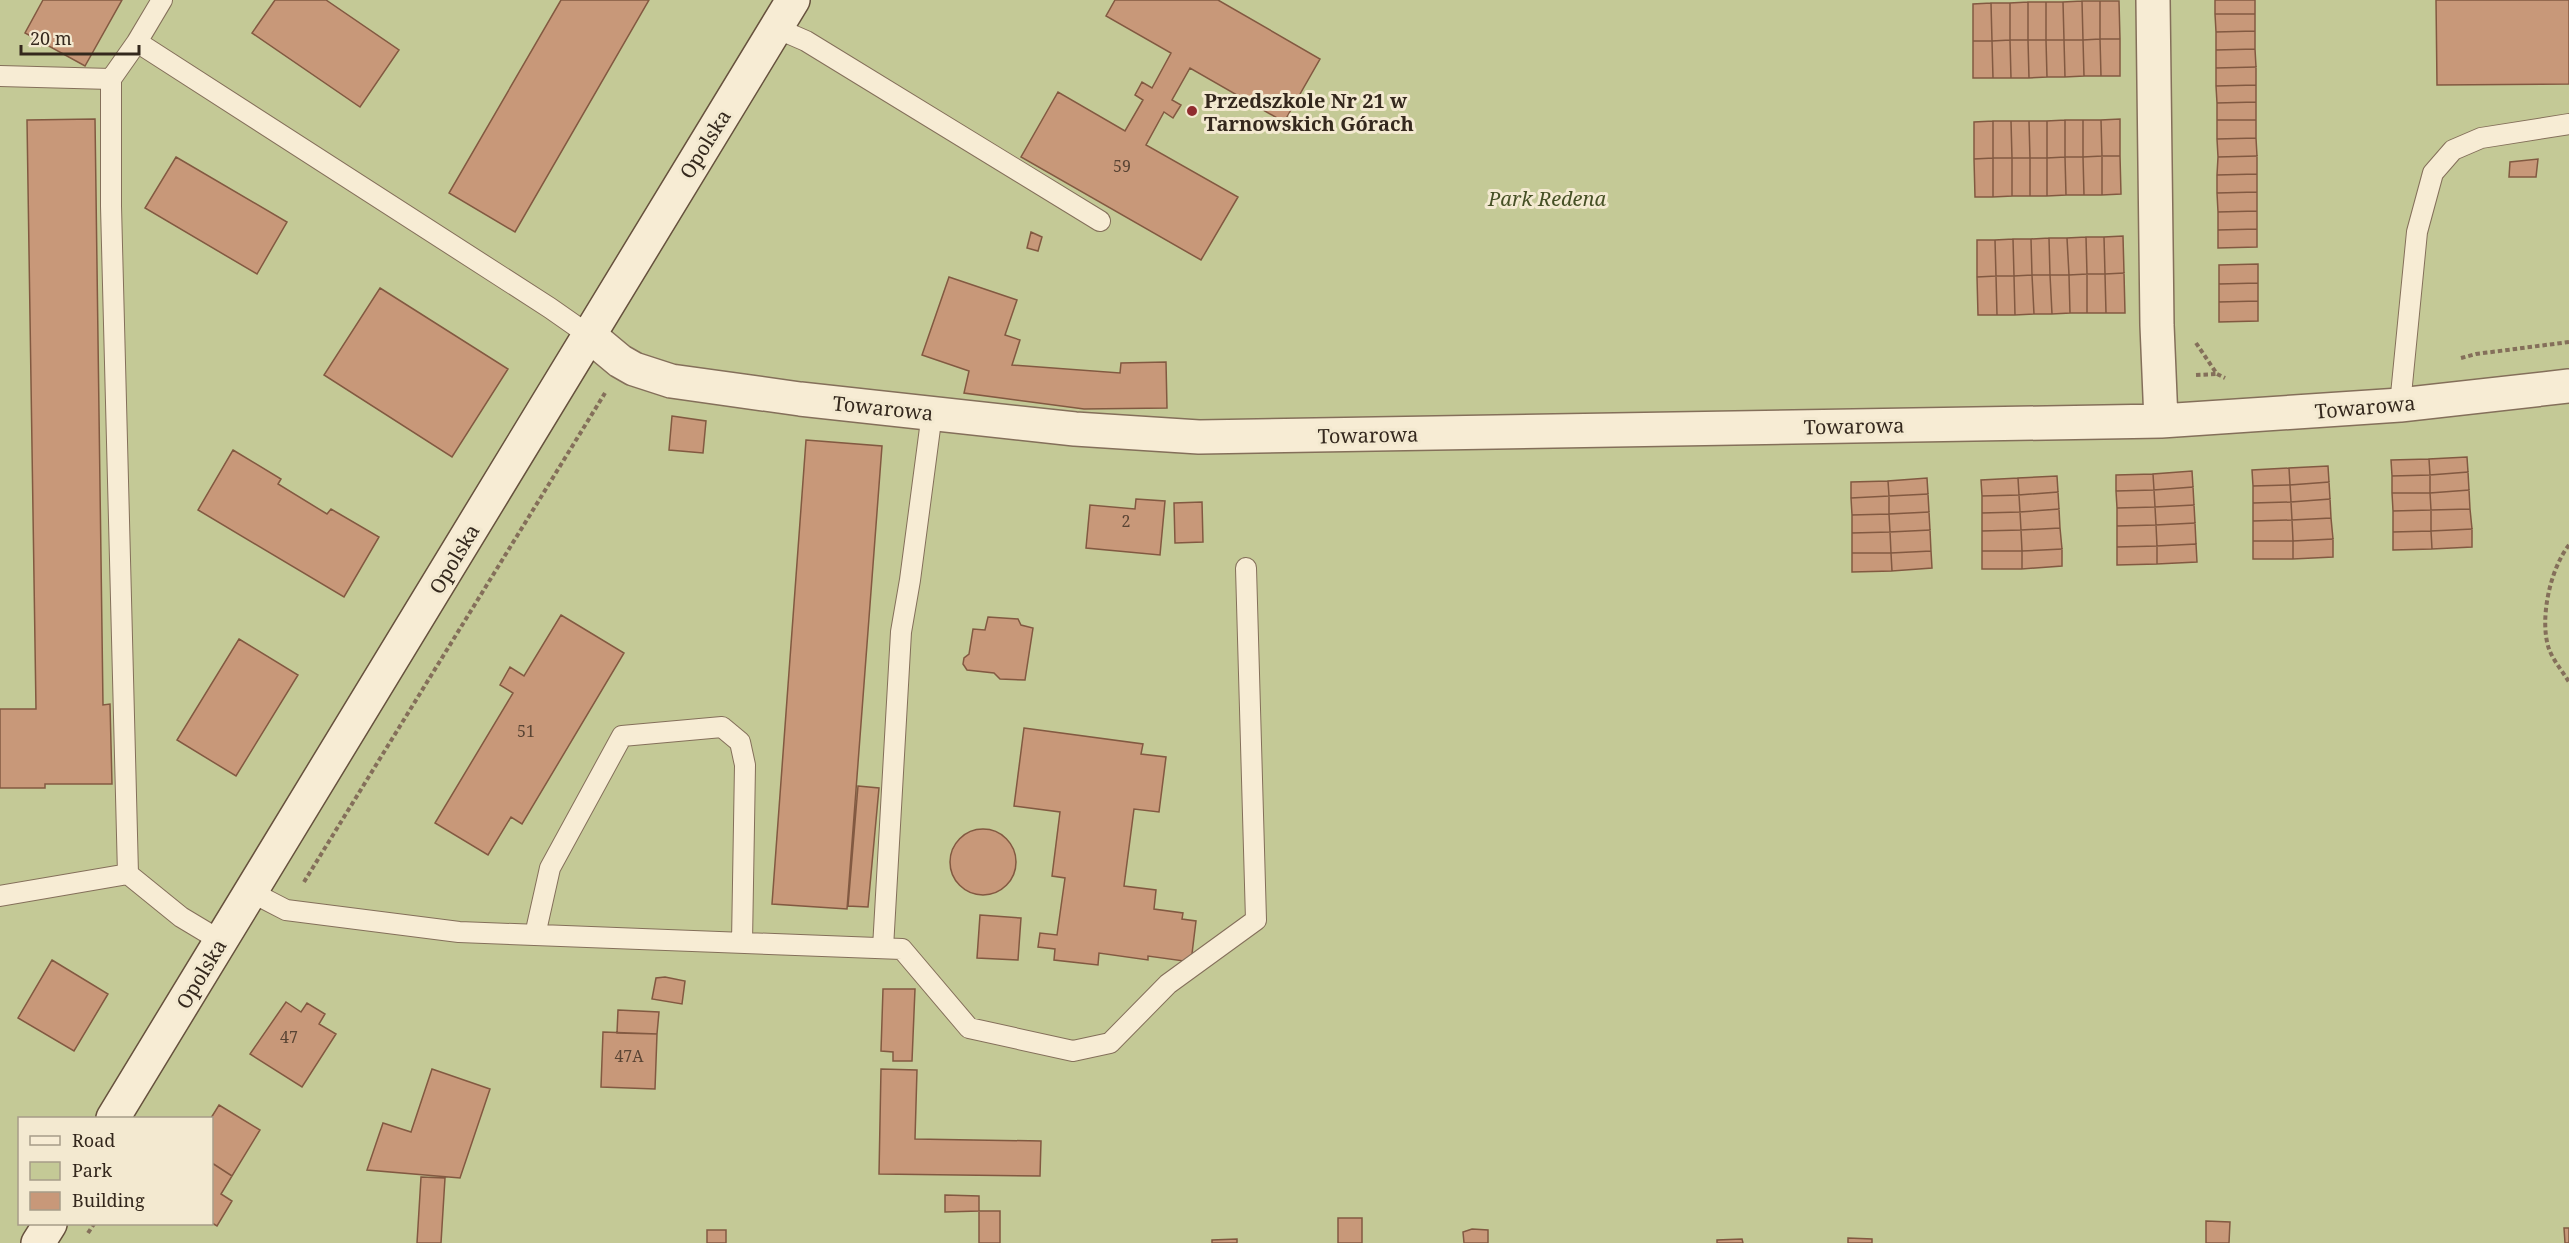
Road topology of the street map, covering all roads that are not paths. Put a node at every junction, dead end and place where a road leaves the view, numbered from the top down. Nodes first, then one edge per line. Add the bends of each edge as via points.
1 (162, 0) edge
2 (793, 0) edge
3 (2153, 0) edge
4 (776, 28) junction
5 (137, 42) junction
6 (0, 76) edge
7 (111, 79) junction
8 (2569, 124) edge
9 (1100, 221) dead end
10 (590, 336) junction
11 (2569, 386) edge
12 (2400, 405) junction
13 (932, 413) junction
14 (2161, 421) junction
15 (1246, 568) dead end
16 (128, 874) junction
17 (251, 892) junction
18 (0, 896) edge
19 (535, 935) junction
20 (221, 941) junction
21 (742, 942) junction
22 (883, 948) junction
23 (115, 1117) edge
24 (49, 1225) edge
25 (38, 1243) edge

1 - 5 lane
2 - 4 street, Opolska
3 - 14 street
4 - 9 lane via 806,41
4 - 10 street, Opolska
5 - 7 lane
5 - 10 lane
6 - 7 lane
7 - 16 lane
8 - 12 lane via 2481,138 2453,150 2433,173 2417,232
10 - 13 street, Towarowa via 634,369 670,381
10 - 17 street, Opolska
11 - 12 street, Towarowa
12 - 14 street, Towarowa
13 - 14 street, Towarowa via 1075,429 1199,437
13 - 22 lane via 901,632
15 - 22 lane via 1256,920 1168,984 1110,1043 1073,1051 969,1028 902,949
16 - 18 lane
16 - 20 lane via 181,917
17 - 19 lane via 286,910 459,932
17 - 20 street, Opolska
19 - 21 lane
19 - 21 lane via 550,868 622,736 722,727 740,742 745,765
20 - 23 street, Opolska
21 - 22 lane
24 - 25 street

